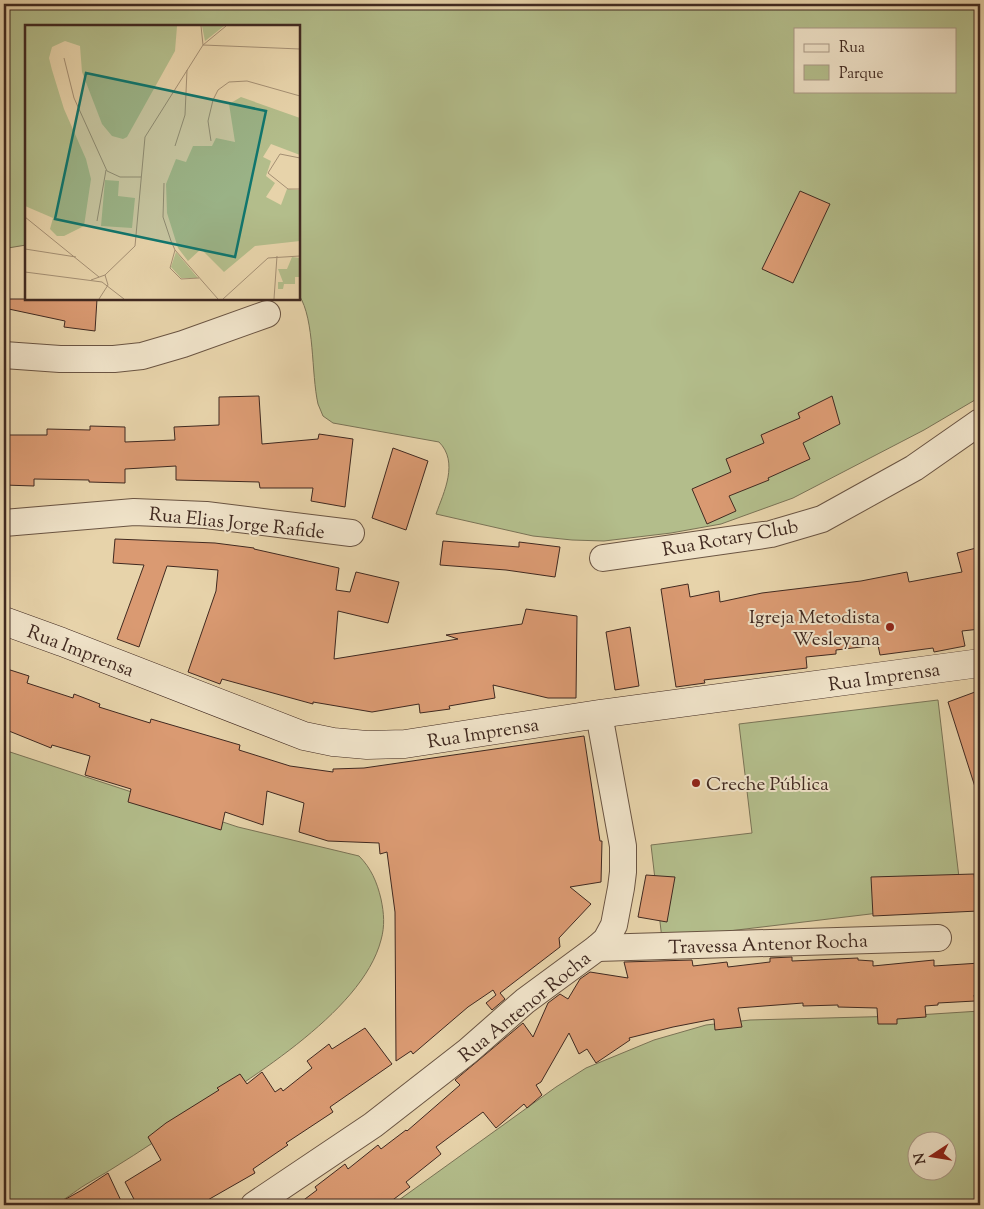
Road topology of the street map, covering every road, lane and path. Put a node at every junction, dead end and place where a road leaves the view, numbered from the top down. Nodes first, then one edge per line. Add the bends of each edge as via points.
1 (266, 314) dead end
2 (4, 355) edge
3 (980, 422) edge
4 (4, 523) edge
5 (351, 533) dead end
6 (603, 558) dead end
7 (4, 621) edge
8 (980, 663) edge
9 (600, 714) junction
10 (938, 938) dead end
11 (597, 948) junction
12 (254, 1205) edge

1 - 2 street via 142,356 60,359
3 - 6 street, Rua Rotary Club via 914,468 822,519 771,534
4 - 5 street, Rua Elias Jorge Rafide via 134,512 206,514
7 - 9 street, Rua Imprensa via 284,729 333,742 405,744
8 - 9 street, Rua Imprensa
9 - 11 street, Rua Antenor Rocha via 623,846 623,872 614,925
10 - 11 street, Travessa Antenor Rocha
11 - 12 street, Rua Antenor Rocha via 525,1001 468,1051 373,1125

